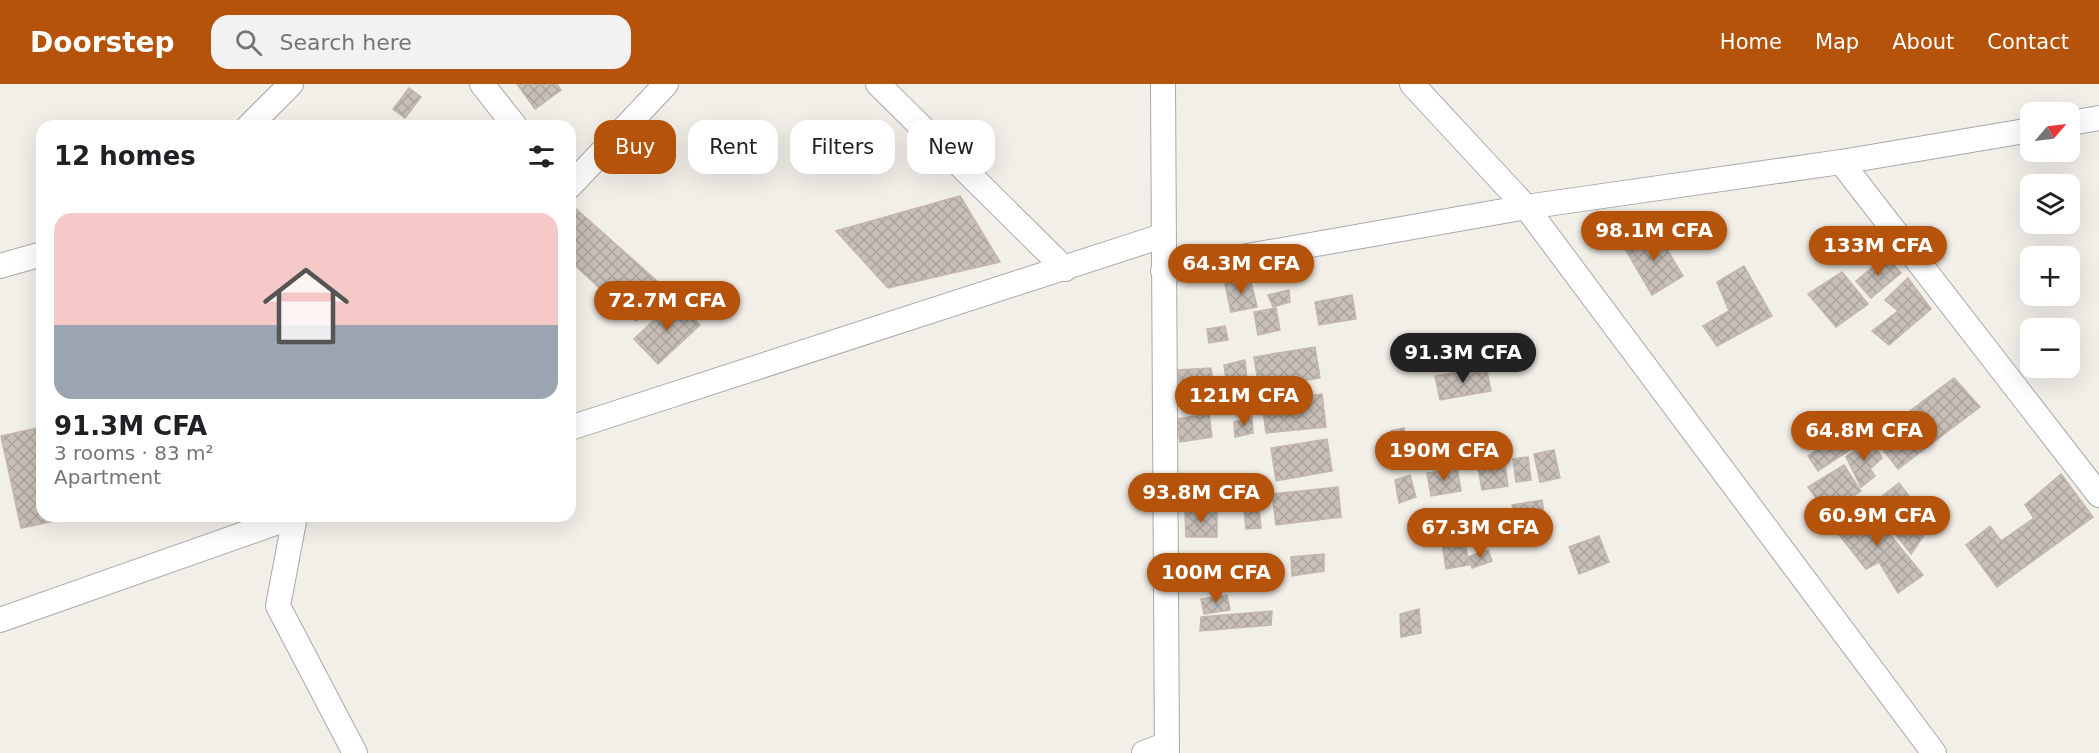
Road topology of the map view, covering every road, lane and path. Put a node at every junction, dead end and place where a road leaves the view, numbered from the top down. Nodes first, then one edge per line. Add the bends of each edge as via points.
1 (291, 84) edge
2 (482, 84) edge
3 (666, 84) edge
4 (878, 84) edge
5 (1163, 84) edge
6 (1412, 84) edge
7 (2099, 118) edge
8 (255, 120) edge
9 (510, 120) edge
10 (2080, 121) edge
11 (2020, 132) edge
12 (1841, 162) junction
13 (576, 180) edge
14 (1526, 207) junction
15 (1162, 236) junction
16 (36, 256) edge
17 (0, 266) edge
18 (1065, 269) junction
19 (1163, 271) junction
20 (576, 426) edge
21 (2099, 495) edge
22 (278, 522) edge
23 (294, 522) edge
24 (0, 620) edge
25 (1167, 749) edge
26 (355, 753) edge
27 (1144, 753) edge
28 (1934, 753) edge

1 - 8 street
2 - 9 street
3 - 13 street
4 - 18 street
5 - 15 street
6 - 14 street
7 - 10 street
11 - 12 street
12 - 14 street
12 - 21 street
14 - 19 street
14 - 28 street
15 - 18 street
15 - 19 street
16 - 17 street
18 - 20 street
19 - 25 street
22 - 24 street
23 - 26 street via 278,606
25 - 27 street

